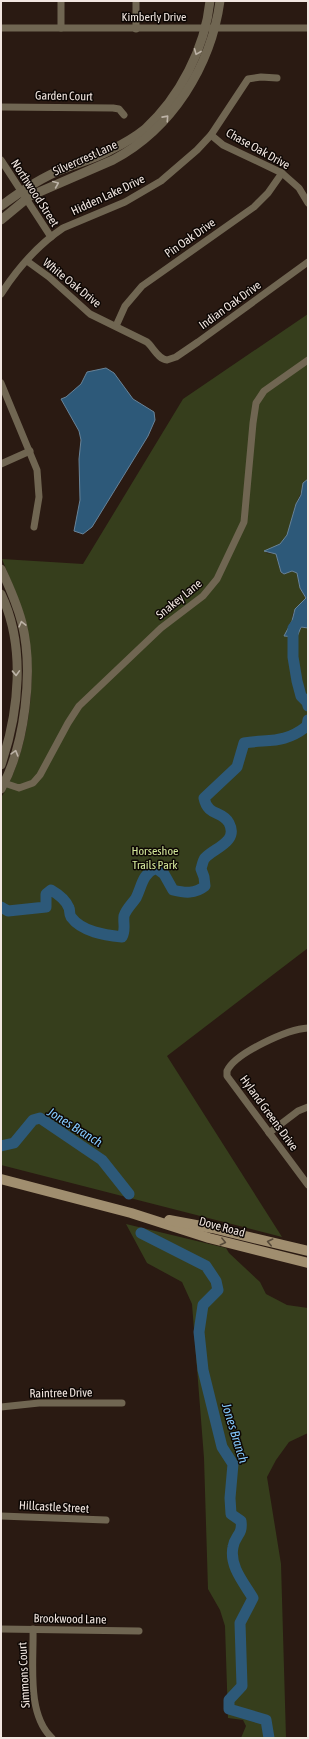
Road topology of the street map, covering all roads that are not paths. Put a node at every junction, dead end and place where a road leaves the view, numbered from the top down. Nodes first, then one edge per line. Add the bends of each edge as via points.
1 (61, 1) edge
2 (136, 1) edge
3 (210, 1) edge
4 (220, 1) edge
5 (1, 28) edge
6 (61, 28) junction
7 (136, 28) junction
8 (204, 28) junction
9 (215, 28) junction
10 (308, 28) edge
11 (277, 78) dead end
12 (1, 107) edge
13 (124, 115) dead end
14 (211, 135) junction
15 (1, 160) edge
16 (282, 174) junction
17 (20, 191) junction
18 (26, 199) junction
19 (308, 202) edge
20 (1, 206) edge
21 (1, 220) edge
22 (51, 237) junction
23 (27, 261) junction
24 (308, 262) edge
25 (1, 294) edge
26 (116, 326) junction
27 (163, 360) joint
28 (308, 360) edge
29 (1, 383) edge
30 (30, 452) junction
31 (1, 464) edge
32 (34, 527) dead end
33 (1, 569) edge
34 (1, 594) edge
35 (1, 765) edge
36 (2, 785) edge
37 (308, 1028) edge
38 (308, 1107) edge
39 (269, 1133) junction
40 (1, 1179) edge
41 (308, 1185) edge
42 (131, 1213) junction
43 (308, 1251) edge
44 (308, 1263) edge
45 (122, 1403) dead end
46 (1, 1407) edge
47 (1, 1516) edge
48 (106, 1520) dead end
49 (1, 1629) edge
50 (33, 1629) junction
51 (139, 1632) dead end
52 (52, 1738) edge

1 - 6 street
2 - 7 street
3 - 8 street, Silvercrest Lane
4 - 9 street, Silvercrest Lane
5 - 6 street, Kimberly Drive
6 - 7 street, Kimberly Drive
7 - 8 street, Kimberly Drive
8 - 9 street, Kimberly Drive
8 -> 17 street, Silvercrest Lane via 197,53 183,80 144,130 108,152 56,172
9 - 10 street, Kimberly Drive
18 -> 9 street, Silvercrest Lane via 120,156 152,134 189,88
11 - 14 street, Hidden Lake Drive via 248,79
12 - 13 street, Garden Court via 113,108 119,109
14 - 16 street, Chase Oak Drive via 223,145
14 - 22 street, Hidden Lake Drive via 197,150 148,190 63,228
15 - 17 street, Northwood Street
16 - 19 street, Chase Oak Drive via 299,188
16 - 26 street, Pin Oak Drive via 254,207 142,286 125,306
17 - 18 street, Northwood Street
17 - 20 street, Silvercrest Lane
18 - 21 street, Silvercrest Lane
18 - 22 street, Northwood Street
22 - 23 street, Hidden Lake Drive
23 - 25 street, Hidden Lake Drive
23 - 26 street, White Oak Drive via 90,314
24 - 27 street, Indian Oak Drive via 176,357
26 - 27 street, White Oak Drive via 147,342
28 - 36 street, Snakey Lane via 264,391 256,403 244,522 217,579 203,596 161,628 79,706 34,784 19,788
29 - 30 street
30 - 31 street
30 - 32 street via 39,481
36 -> 33 street via 17,749 24,716 26,649 22,623
34 -> 35 street via 13,631 17,679 14,714
37 - 39 street, Hyland Greens Drive via 275,1037 240,1058 227,1071
38 - 39 street
39 - 41 street, Hyland Greens Drive
40 - 42 main road, Dove Road
43 -> 42 main road, Dove Road via 212,1228
42 -> 44 main road, Dove Road via 209,1238
45 - 46 street, Raintree Drive via 39,1403
47 - 48 street, Hillcastle Street
49 - 50 street, Brookwood Lane
50 - 51 street, Brookwood Lane
50 - 52 street, Simmons Court via 34,1700 38,1718

